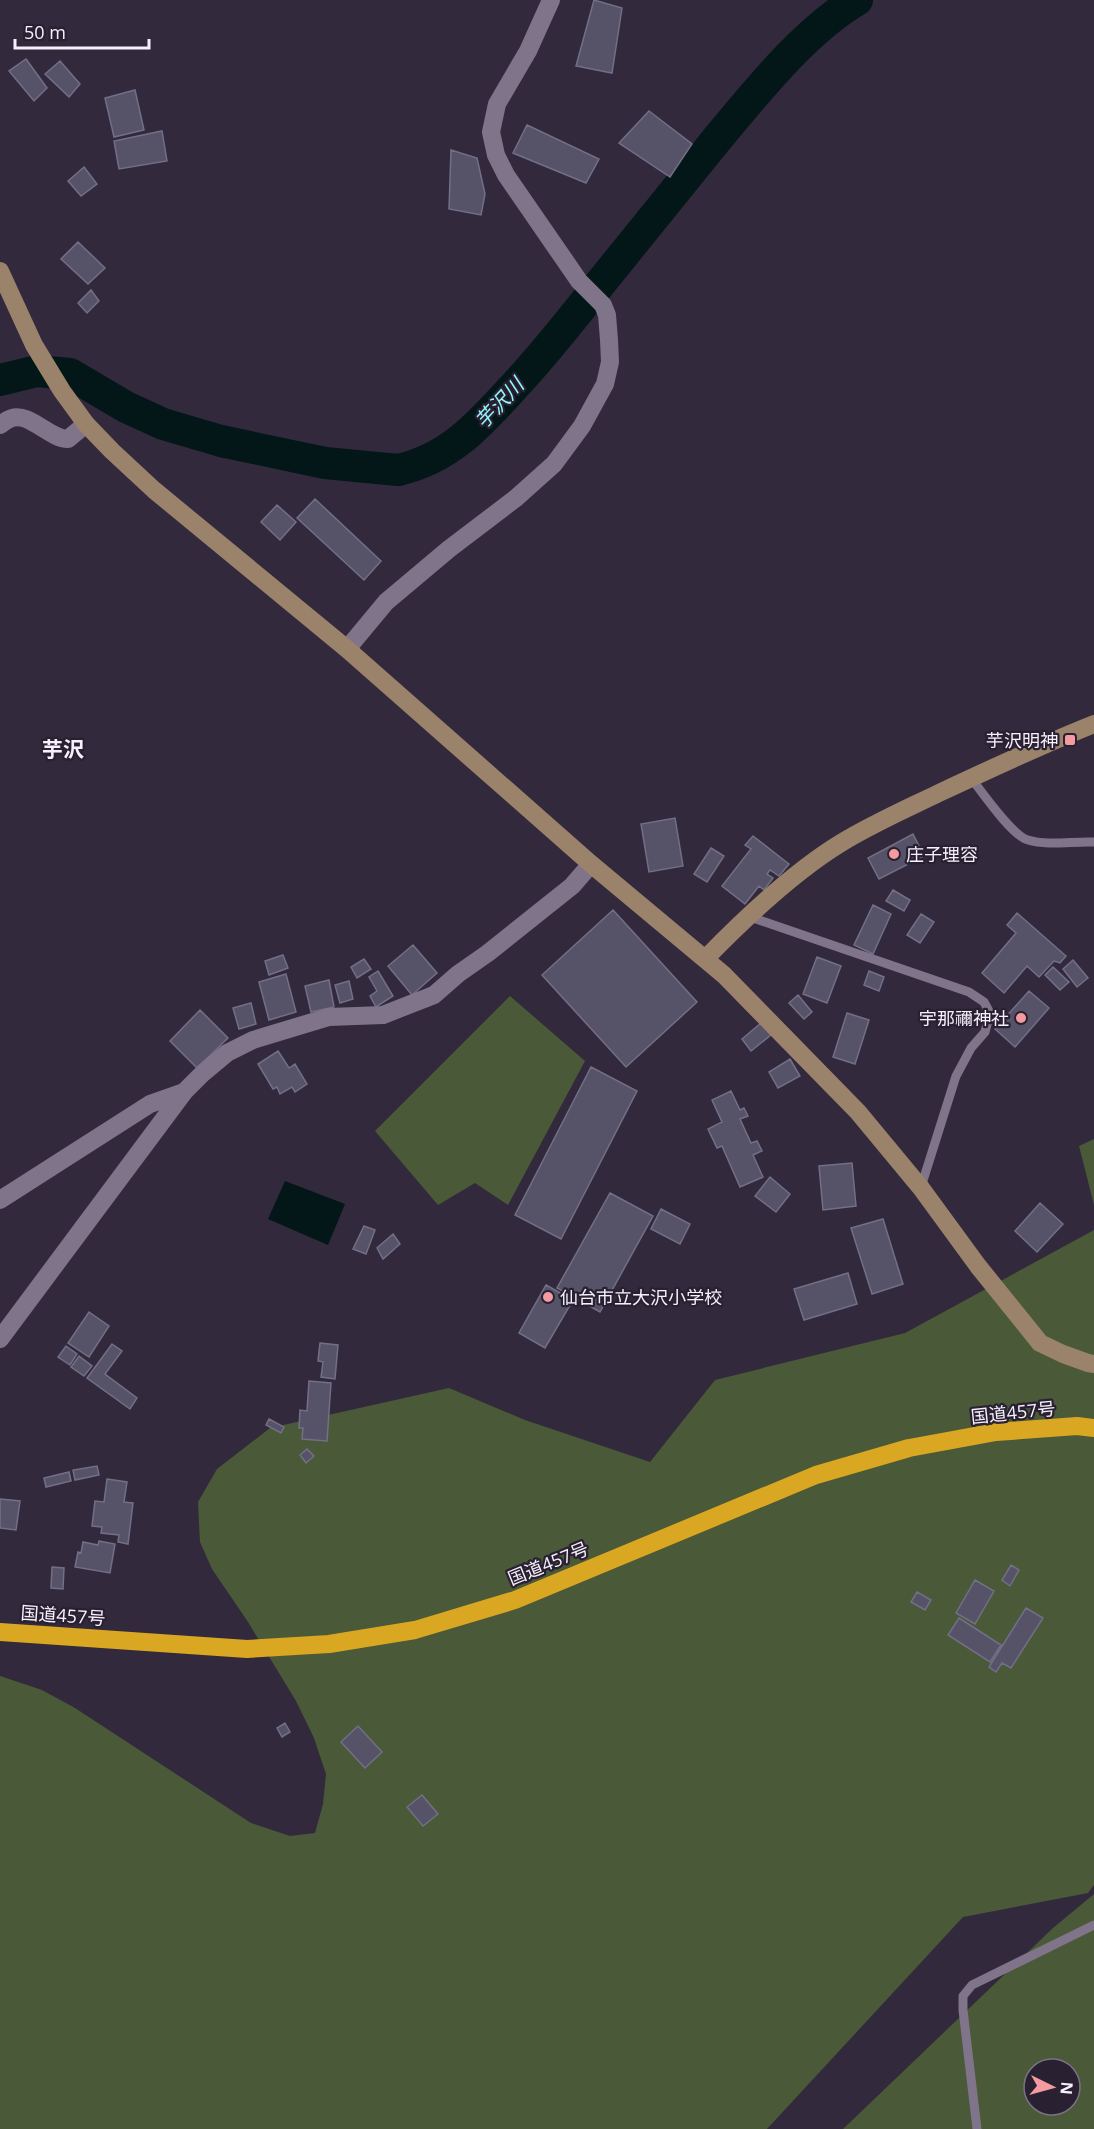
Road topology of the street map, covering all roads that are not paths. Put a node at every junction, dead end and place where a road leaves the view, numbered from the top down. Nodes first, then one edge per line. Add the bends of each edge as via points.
1 (551, 0) edge
2 (0, 271) edge
3 (86, 424) junction
4 (0, 425) edge
5 (347, 649) junction
6 (1094, 724) edge
7 (971, 778) junction
8 (1094, 842) edge
9 (591, 864) junction
10 (750, 916) junction
11 (705, 959) junction
12 (184, 1092) junction
13 (921, 1188) junction
14 (0, 1200) edge
15 (0, 1339) edge
16 (1094, 1364) edge
17 (1094, 1428) edge
18 (0, 1632) edge
19 (1094, 1925) edge
20 (977, 2129) edge

1 - 5 street via 528,51 497,104 491,132 506,175 579,281 603,305 610,362 605,384 582,426 554,464 386,602
2 - 3 street via 38,351
3 - 4 street via 68,439 60,439 24,417 13,417
3 - 5 street via 154,490
5 - 9 street
6 - 7 street
7 - 8 lane via 1013,831 1026,840
7 - 10 street via 840,843
9 - 11 street
9 - 12 street via 572,886 434,995 383,1015 329,1017 253,1040 227,1053
10 - 11 street
10 - 13 lane via 969,992 984,1002 990,1013 985,1032 956,1076
11 - 13 street via 858,1112
12 - 14 street via 150,1104
12 - 15 street
13 - 16 street via 1040,1343
17 - 18 highway, 国道457号 via 985,1434 909,1448 816,1474 515,1600 415,1630 329,1644 247,1648
19 - 20 lane via 972,1985 963,1996

